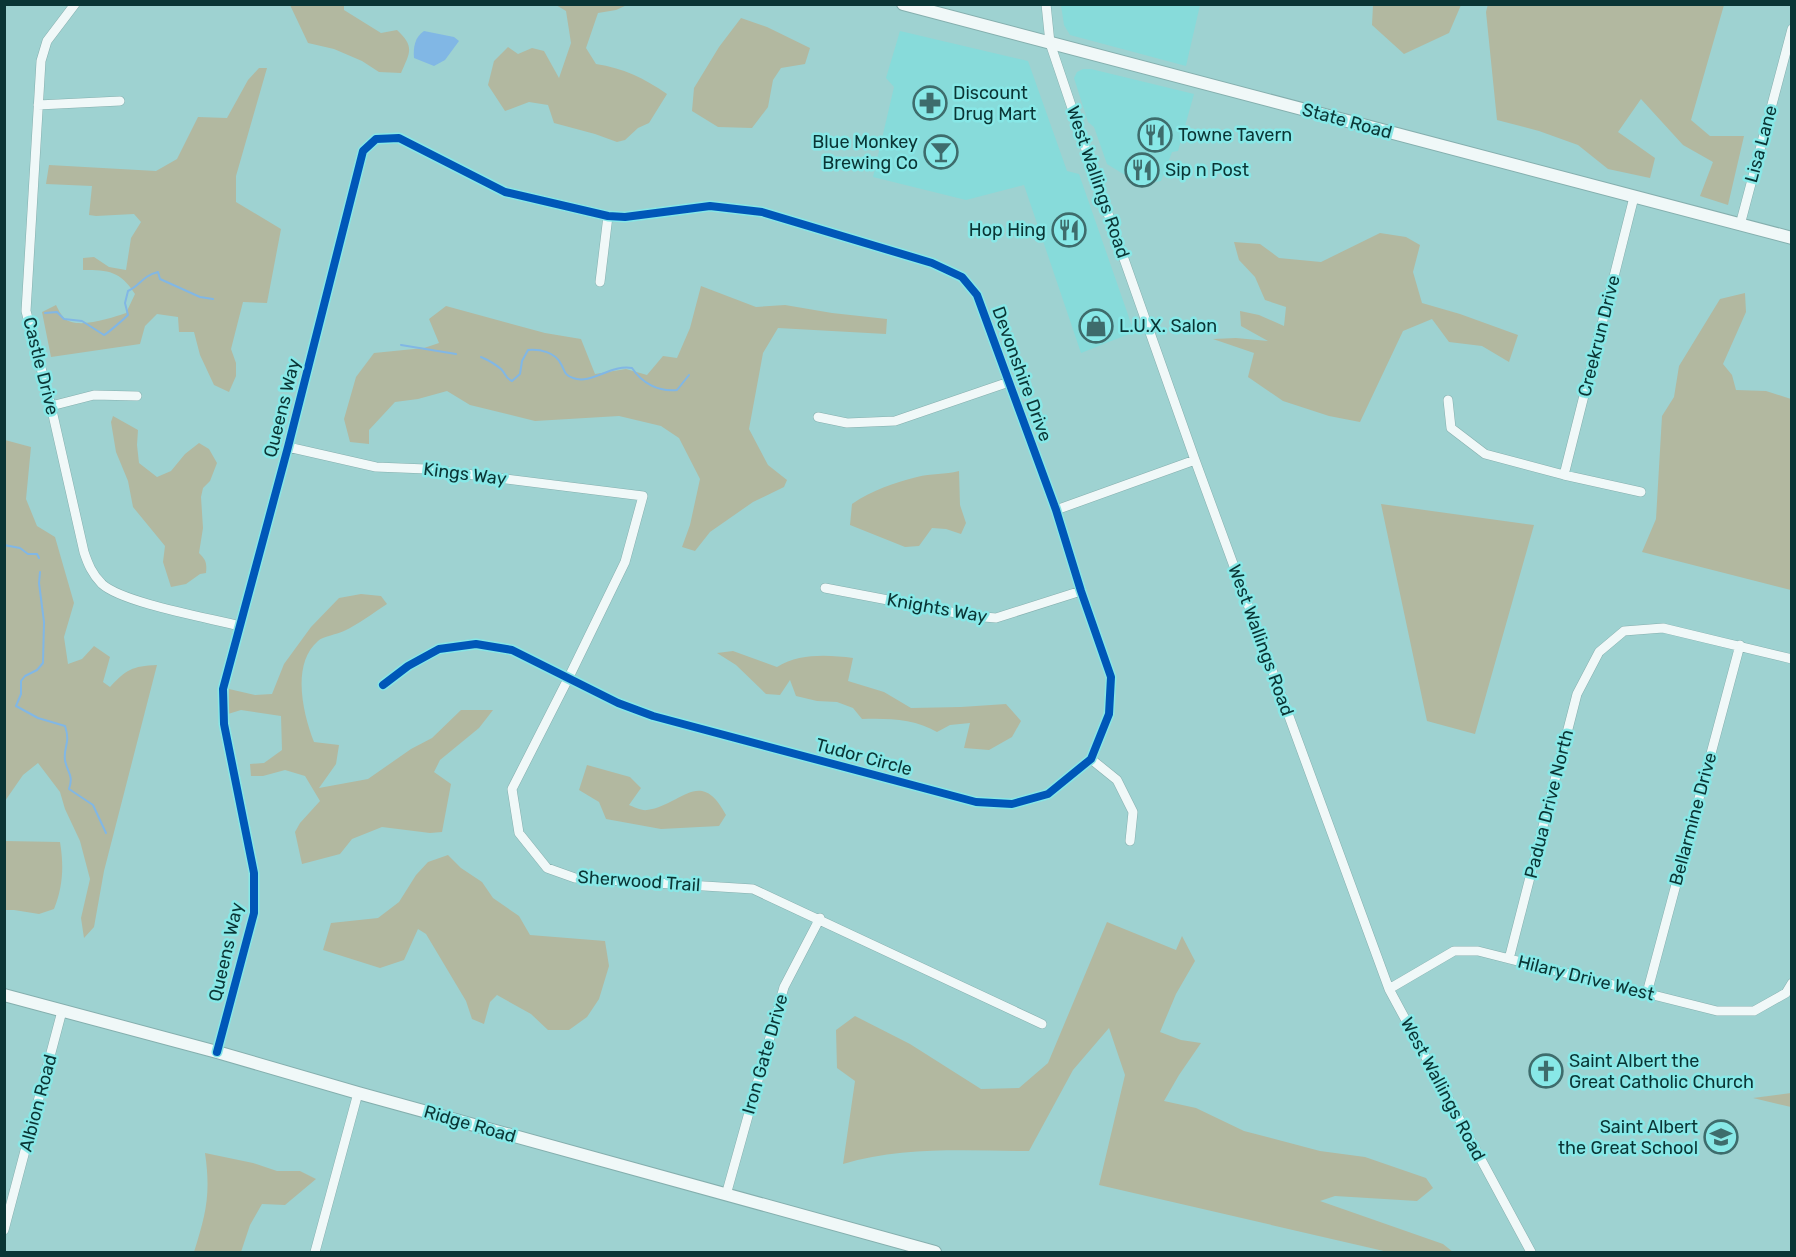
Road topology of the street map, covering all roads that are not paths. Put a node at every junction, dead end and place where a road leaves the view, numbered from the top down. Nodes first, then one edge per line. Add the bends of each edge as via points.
1 (75, 4) edge
2 (903, 4) edge
3 (1046, 4) edge
4 (1791, 29) edge
5 (1050, 43) junction
6 (120, 101) dead end
7 (38, 105) junction
8 (1634, 197) junction
9 (730, 209) joint
10 (608, 216) junction
11 (1740, 225) junction
12 (1791, 238) edge
13 (600, 282) dead end
14 (1009, 382) junction
15 (137, 396) dead end
16 (1448, 400) dead end
17 (51, 406) junction
18 (818, 417) dead end
19 (288, 447) junction
20 (1195, 460) junction
21 (1564, 475) junction
22 (1641, 492) dead end
23 (643, 496) joint
24 (1056, 510) junction
25 (825, 588) dead end
26 (1081, 591) junction
27 (240, 626) junction
28 (1740, 645) junction
29 (1791, 659) edge
30 (569, 678) junction
31 (383, 685) dead end
32 (1091, 759) junction
33 (1131, 841) dead end
34 (820, 918) junction
35 (1509, 959) junction
36 (1791, 983) edge
37 (1389, 989) junction
38 (1647, 993) junction
39 (4, 995) edge
40 (62, 1011) junction
41 (1042, 1024) dead end
42 (217, 1052) junction
43 (358, 1093) junction
44 (726, 1195) junction
45 (4, 1230) edge
46 (315, 1252) edge
47 (935, 1252) edge
48 (1532, 1252) edge

1 - 7 street, Castle Drive via 47,41 41,62
2 - 5 main road, State Road
3 - 5 street, West Wallings Road
4 - 11 street, Lisa Lane
5 - 8 main road, State Road
5 - 20 street, West Wallings Road
6 - 7 street
7 - 17 street, Castle Drive via 26,311
8 - 11 main road, State Road
8 - 21 street, Creekrun Drive
9 - 10 street, Queens Way via 710,206
9 - 14 street, Devonshire Drive via 762,212 805,224 932,263 962,278 977,295
10 - 13 street
10 - 19 street, Queens Way via 505,192 399,138 376,139 363,151
11 - 12 main road, State Road
14 - 18 street via 895,421 847,423
14 - 24 street, Devonshire Drive
15 - 17 street via 94,395
16 - 21 street via 1451,428 1485,454
17 - 27 street, Castle Drive via 89,569 103,585 130,598
19 - 23 street, Kings Way via 376,467 426,469
19 - 27 street, Queens Way
20 - 24 street
20 - 37 street, West Wallings Road
21 - 22 street
23 - 30 street, Sherwood Trail via 625,562
24 - 26 street, Tudor Circle
25 - 26 street, Knights Way via 996,618
26 - 32 street, Tudor Circle via 1111,677 1109,714
27 - 42 street, Queens Way via 223,690 224,724 254,873 254,913
28 - 29 street
28 - 35 street, Padua Drive North via 1663,628 1624,631 1599,652 1577,694
28 - 38 street, Bellarmine Drive
30 - 31 street, Tudor Circle via 512,650 476,645 439,649
30 - 32 street, Tudor Circle via 653,716 976,802 1012,804 1048,794
30 - 34 street, Sherwood Trail via 512,789 519,833 547,868 575,878 753,889
32 - 33 street via 1117,780 1133,812
34 - 41 street, Sherwood Trail
34 - 44 street, Iron Gate Drive via 784,987
35 - 37 street, Hilary Drive West via 1478,951 1454,951
35 - 38 street, Hilary Drive West
36 - 38 street, Hilary Drive West via 1786,993 1754,1011 1717,1011
37 - 48 street, West Wallings Road
39 - 40 main road, Ridge Road
40 - 42 main road, Ridge Road
40 - 45 street, Albion Road
42 - 43 main road, Ridge Road
43 - 44 main road, Ridge Road
43 - 46 street
44 - 47 main road, Ridge Road

